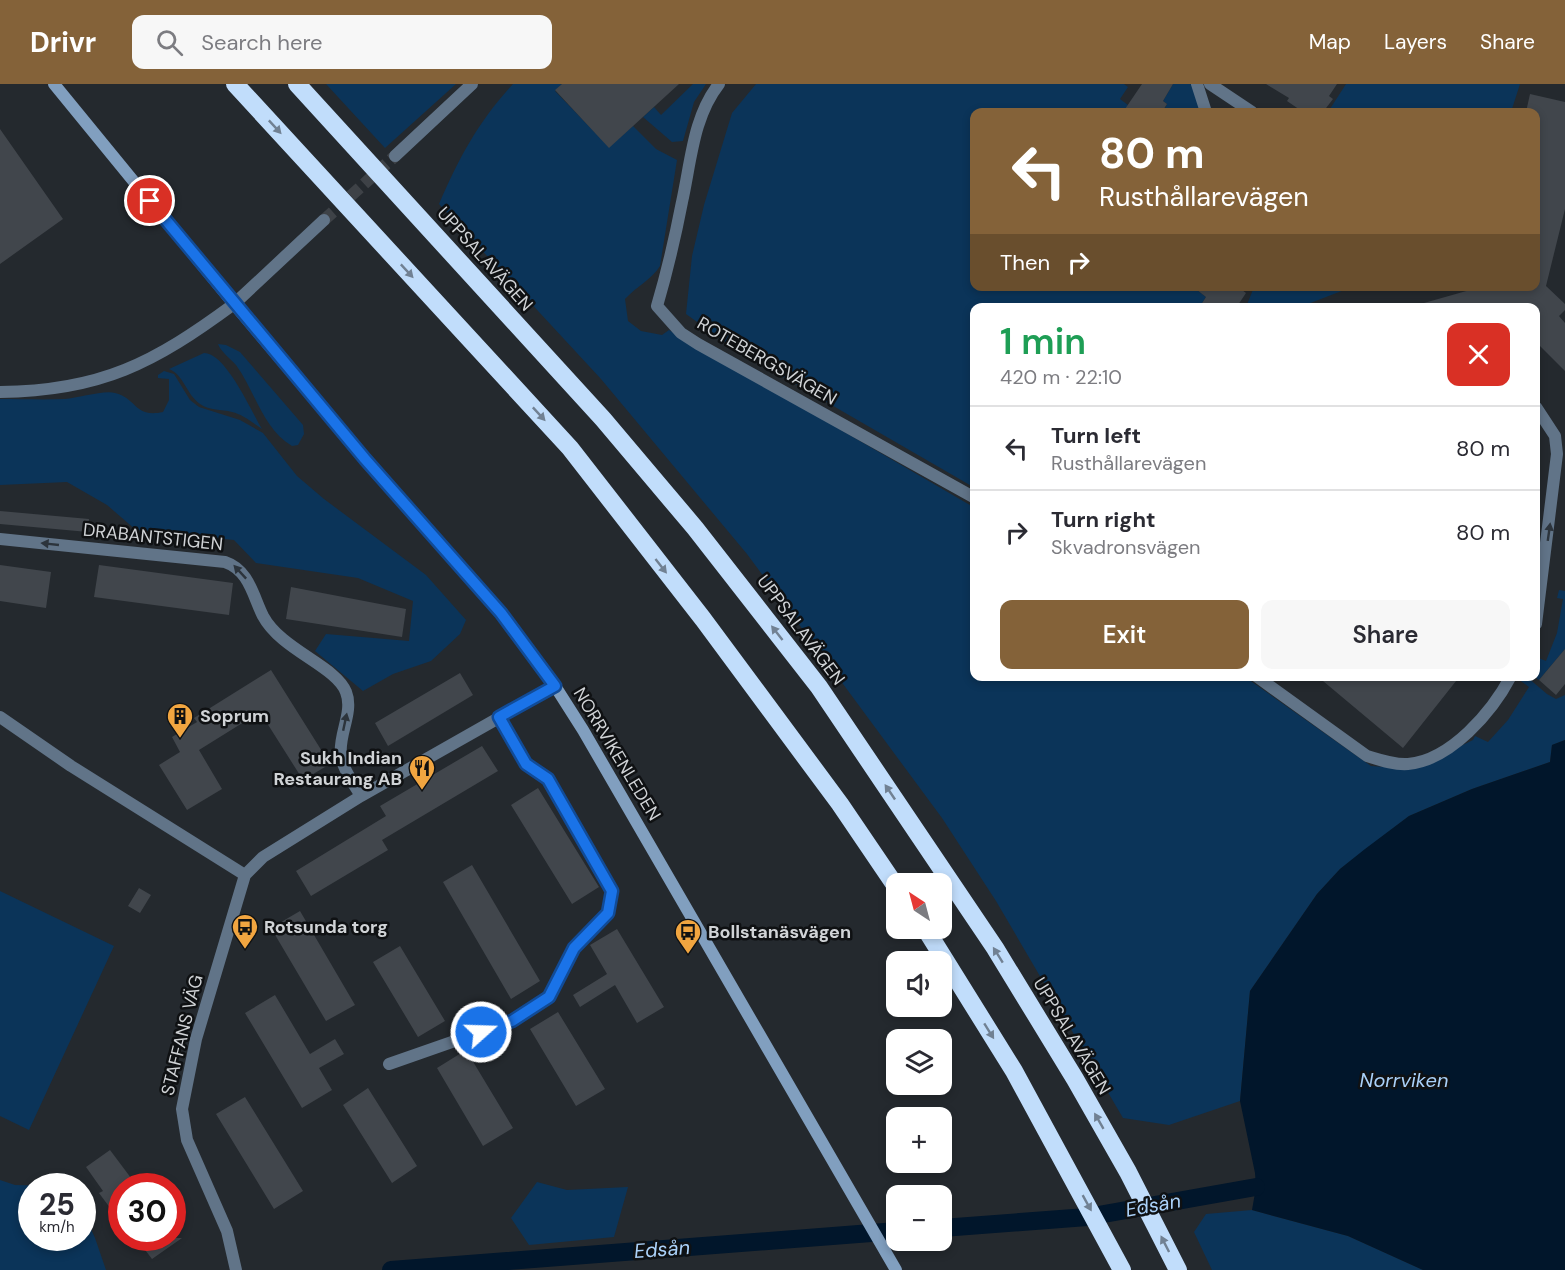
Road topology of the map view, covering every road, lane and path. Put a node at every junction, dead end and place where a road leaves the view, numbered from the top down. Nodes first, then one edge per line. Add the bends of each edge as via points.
1 (54, 84) edge
2 (235, 84) edge
3 (297, 84) edge
4 (472, 84) edge
5 (719, 84) edge
6 (1197, 84) edge
7 (1210, 84) edge
8 (1205, 108) edge
9 (1246, 108) edge
10 (395, 156) tunnel mouth
11 (324, 220) tunnel mouth
12 (234, 304) junction
13 (0, 392) edge
14 (1540, 413) edge
15 (970, 495) edge
16 (0, 538) edge
17 (1540, 581) edge
18 (1264, 681) edge
19 (1508, 681) edge
20 (555, 686) junction
21 (0, 717) edge
22 (499, 717) junction
23 (361, 796) junction
24 (887, 873) edge
25 (245, 875) junction
26 (932, 939) edge
27 (389, 1064) dead end
28 (893, 1264) edge
29 (236, 1270) edge
30 (1122, 1270) edge
31 (1178, 1270) edge

1 - 12 main road, NORRVIKENLEDEN
2 -> 24 highway via 570,448 703,619
31 -> 3 highway, UPPSALAVÄGEN via 1075,1079 994,948 819,687 696,528 603,419
4 - 10 street
5 - 15 street, ROTEBERGSVÄGEN via 699,123 671,260 657,306 681,333 698,344
6 - 8 street
7 - 9 street
11 - 12 street
12 - 13 street via 182,341 123,371 54,390
12 - 20 main road, NORRVIKENLEDEN via 501,613
17 -> 14 street via 1557,454 1555,436
23 -> 16 street, DRABANTSTIGEN via 342,763 346,690 334,676 277,636 236,567 225,562
18 - 19 street via 1367,756 1408,764 1427,758 1476,726
20 - 22 street
20 - 28 main road, NORRVIKENLEDEN
21 - 25 street
22 - 23 street
22 - 27 street via 526,764 548,779 612,891 608,913 574,948 549,997 512,1021
23 - 25 street via 263,857
25 - 29 street, STAFFANS VÄG via 194,1048 182,1109 187,1140 227,1231
26 -> 30 highway via 1014,1071

